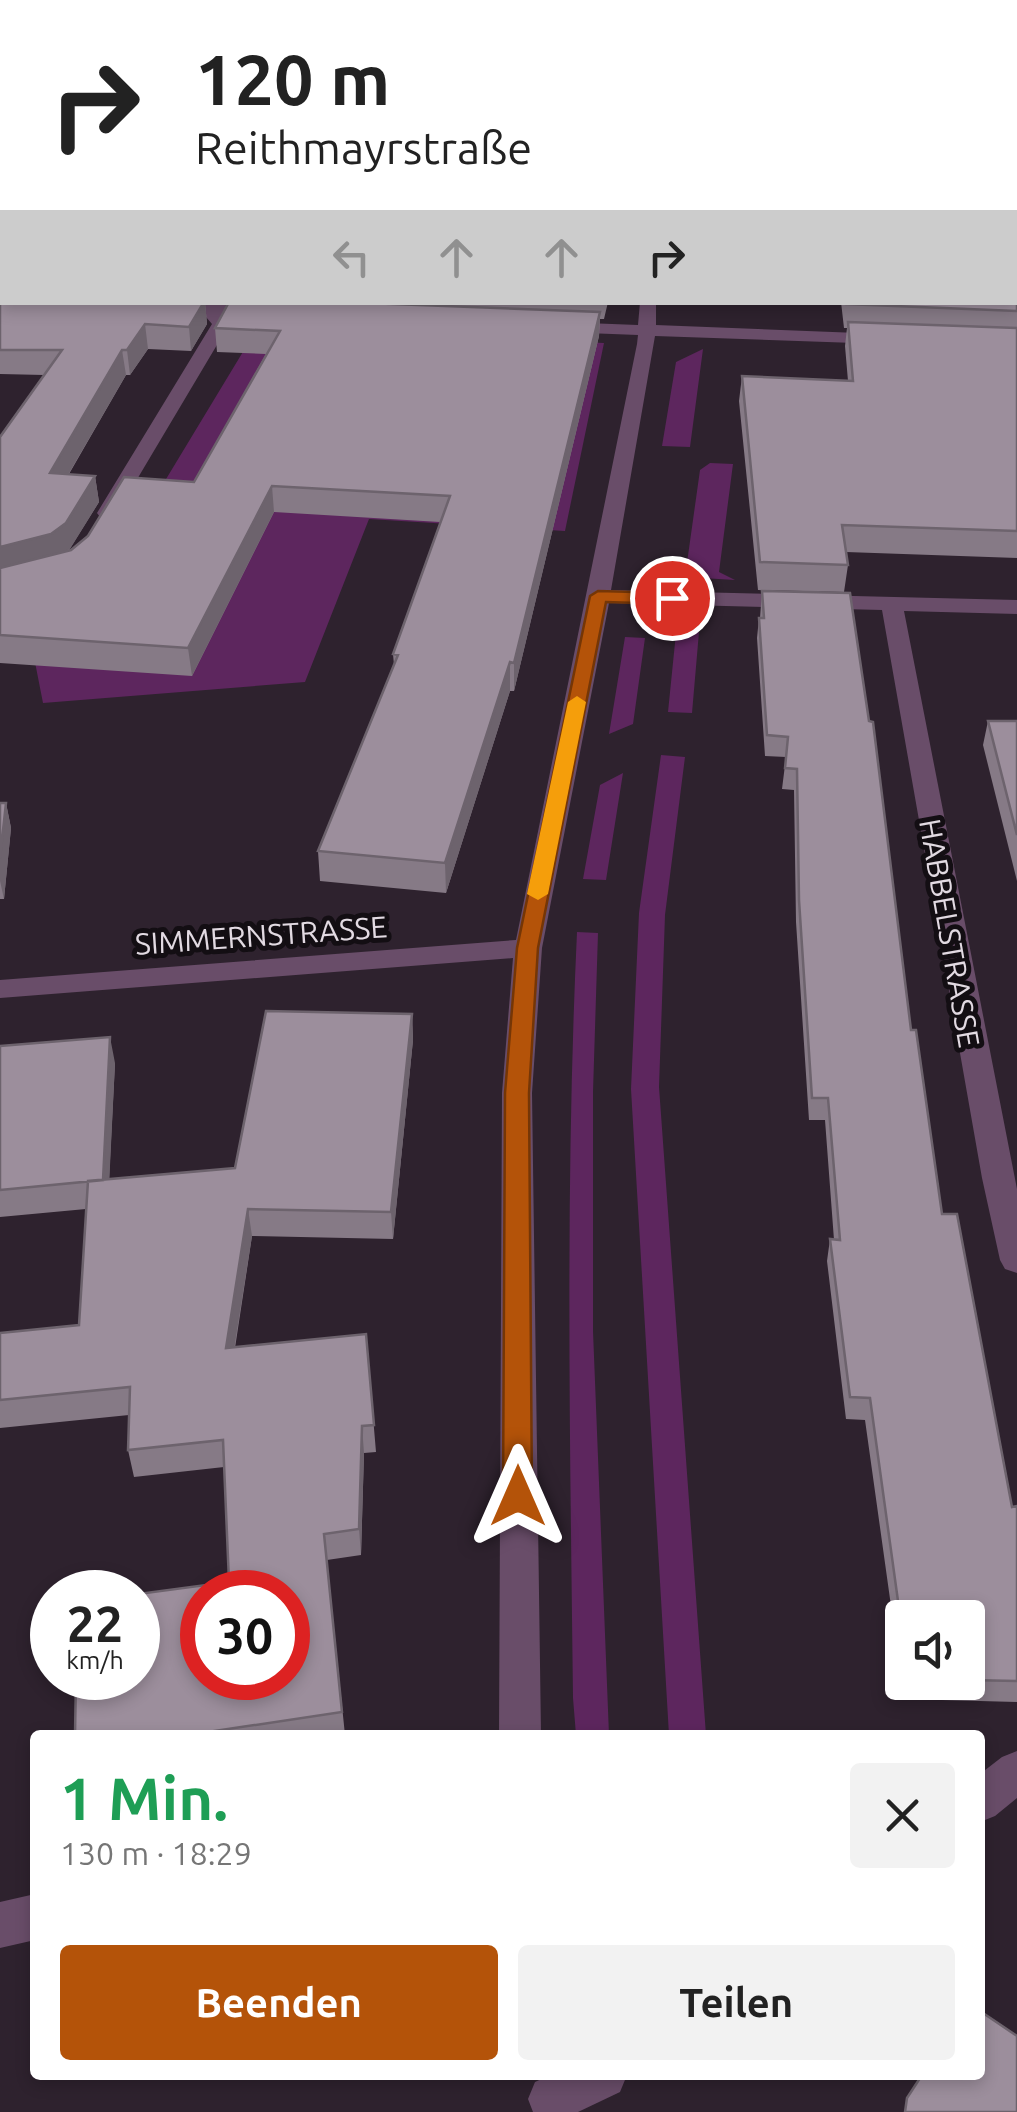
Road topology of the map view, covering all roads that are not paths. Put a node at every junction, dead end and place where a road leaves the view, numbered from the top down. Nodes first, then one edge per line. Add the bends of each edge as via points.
1 (648, 305) edge
2 (206, 307) edge
3 (149, 311) edge
4 (289, 315) edge
5 (535, 326) edge
6 (647, 330) junction
7 (901, 340) edge
8 (101, 523) edge
9 (598, 596) junction
10 (892, 604) junction
11 (1017, 607) edge
12 (528, 948) junction
13 (0, 989) edge
14 (1017, 1260) edge
15 (520, 1730) edge
16 (1017, 1770) edge
17 (985, 1797) edge
18 (30, 1918) edge
19 (0, 1925) edge
20 (590, 2080) edge
21 (552, 2095) edge

1 - 6 street
2 - 3 street
2 - 4 street
2 - 8 street via 221,323
5 - 6 street
6 - 7 street
6 - 9 street
9 - 10 street
9 - 12 street
10 - 11 street
10 - 14 street, HABBELSTRASSE via 949,934
12 - 13 street, SIMMERNSTRASSE
12 - 15 street via 516,1128
16 - 17 street
18 - 19 street
20 - 21 street

